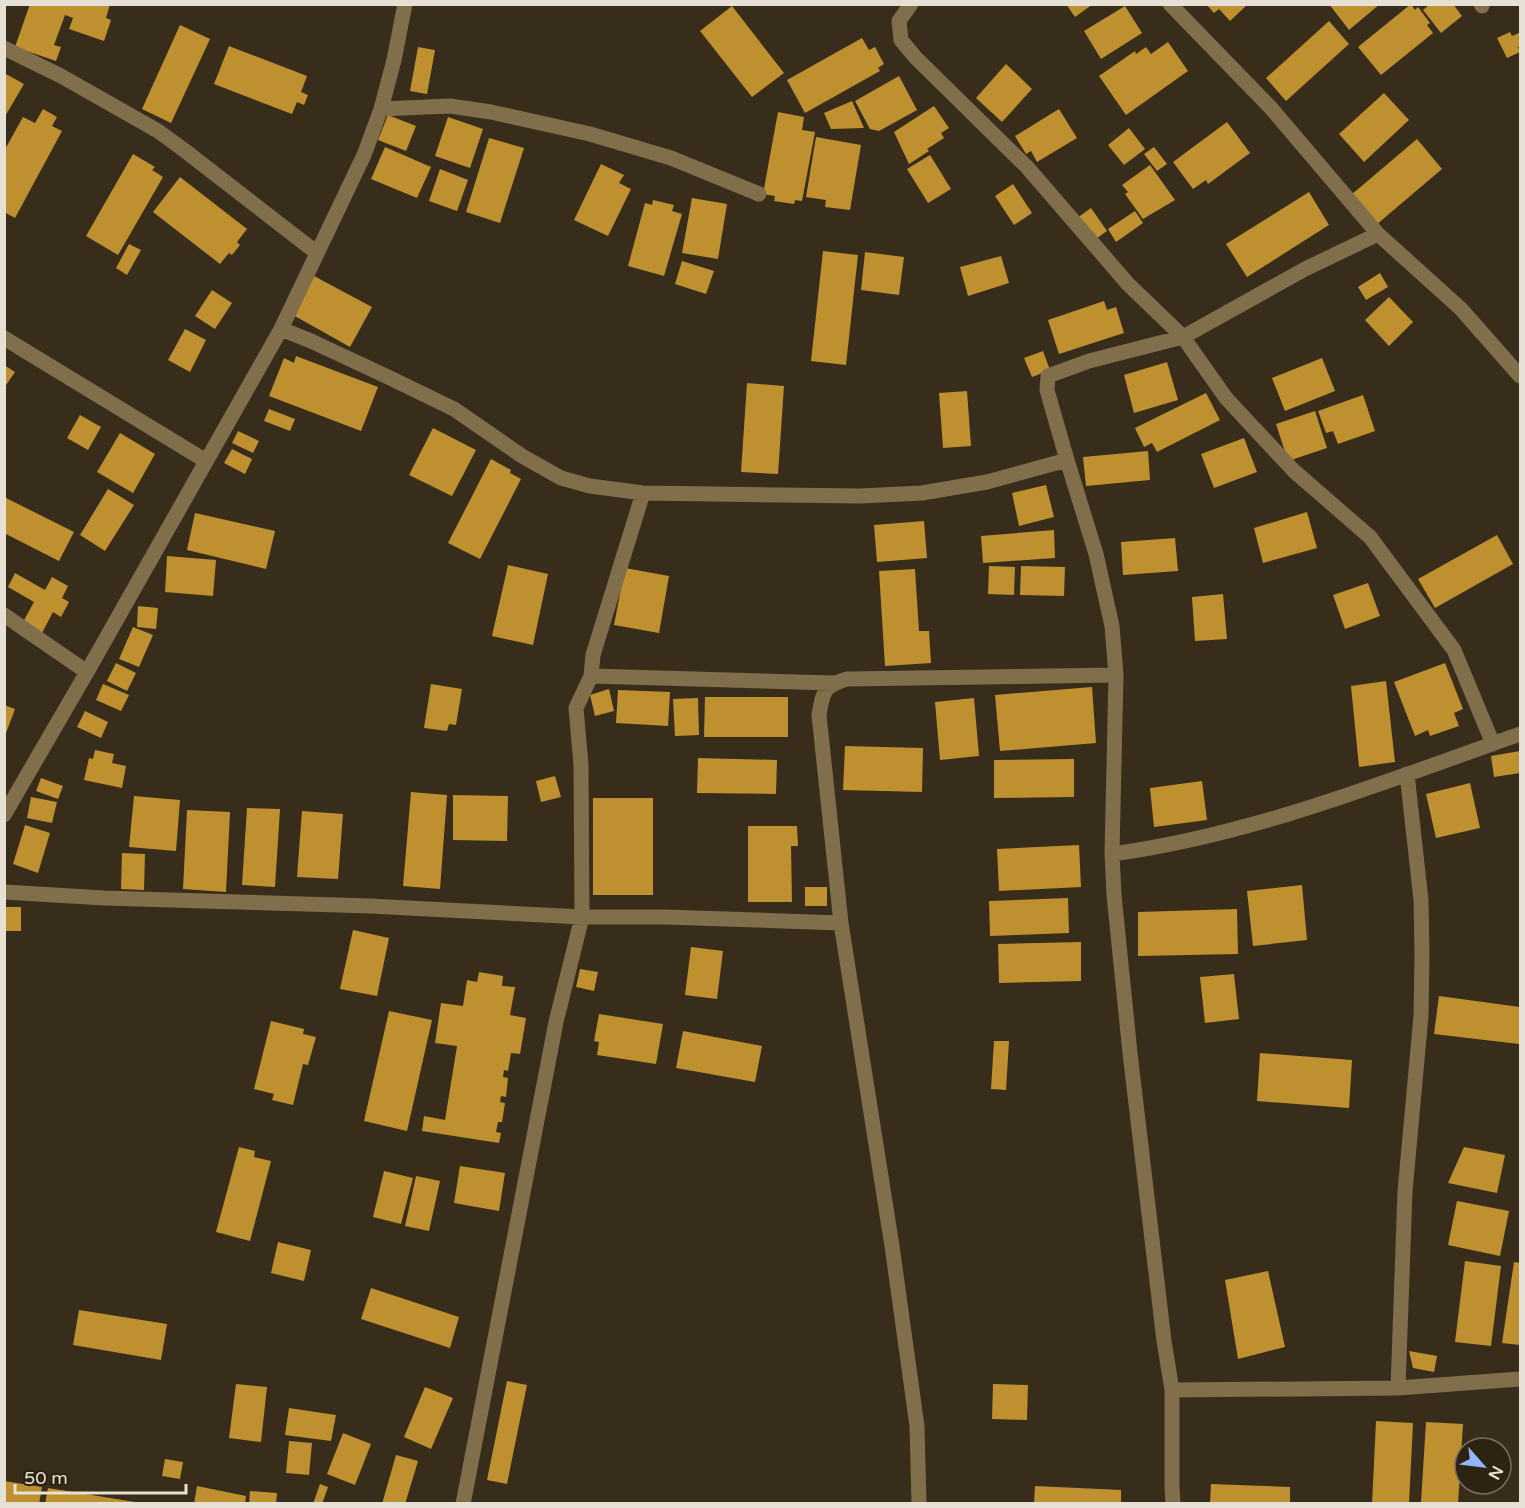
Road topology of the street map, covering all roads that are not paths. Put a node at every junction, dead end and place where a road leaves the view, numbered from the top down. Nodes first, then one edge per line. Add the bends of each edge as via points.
1 (405, 4) edge
2 (911, 4) edge
3 (1170, 4) edge
4 (4, 48) edge
5 (381, 109) junction
6 (759, 194) dead end
7 (1378, 234) junction
8 (317, 253) junction
9 (280, 329) junction
10 (1183, 337) junction
11 (4, 338) edge
12 (1521, 376) edge
13 (1067, 460) junction
14 (206, 462) junction
15 (643, 493) junction
16 (4, 615) edge
17 (87, 672) junction
18 (1116, 675) junction
19 (591, 676) junction
20 (833, 683) junction
21 (1521, 734) edge
22 (1493, 744) junction
23 (1407, 774) junction
24 (4, 815) edge
25 (1112, 854) junction
26 (4, 892) edge
27 (582, 917) junction
28 (841, 923) junction
29 (1521, 1379) edge
30 (1398, 1388) junction
31 (1172, 1390) junction
32 (463, 1503) edge
33 (919, 1503) edge
34 (1173, 1503) edge

1 - 5 street
2 - 10 street via 899,21 901,40 1028,167 1128,284
3 - 7 street via 1271,108
4 - 8 street via 158,131
5 - 6 street via 450,106 590,134 671,158
5 - 8 street via 364,155
7 - 10 street via 1305,269
7 - 12 street via 1461,309
8 - 9 street
9 - 14 street
9 - 15 street via 454,409 561,478
10 - 13 street via 1089,361 1048,376 1047,390
10 - 22 street via 1226,398 1294,471 1370,537 1454,650
11 - 14 street
13 - 15 street via 987,483 922,493 860,496
13 - 18 street via 1106,592
14 - 17 street
15 - 19 street via 593,655
16 - 17 street
17 - 24 street
18 - 20 street via 846,679
18 - 25 street
19 - 20 street
19 - 27 street via 576,708 581,765
20 - 28 street via 825,690 819,715
21 - 22 street
22 - 23 street
23 - 25 street via 1243,828
23 - 30 street via 1422,955 1421,1016 1405,1191
25 - 31 street via 1130,1053
26 - 27 street
27 - 28 street
27 - 32 street via 556,1023
28 - 33 street via 917,1426
29 - 30 street
30 - 31 street
31 - 34 street

